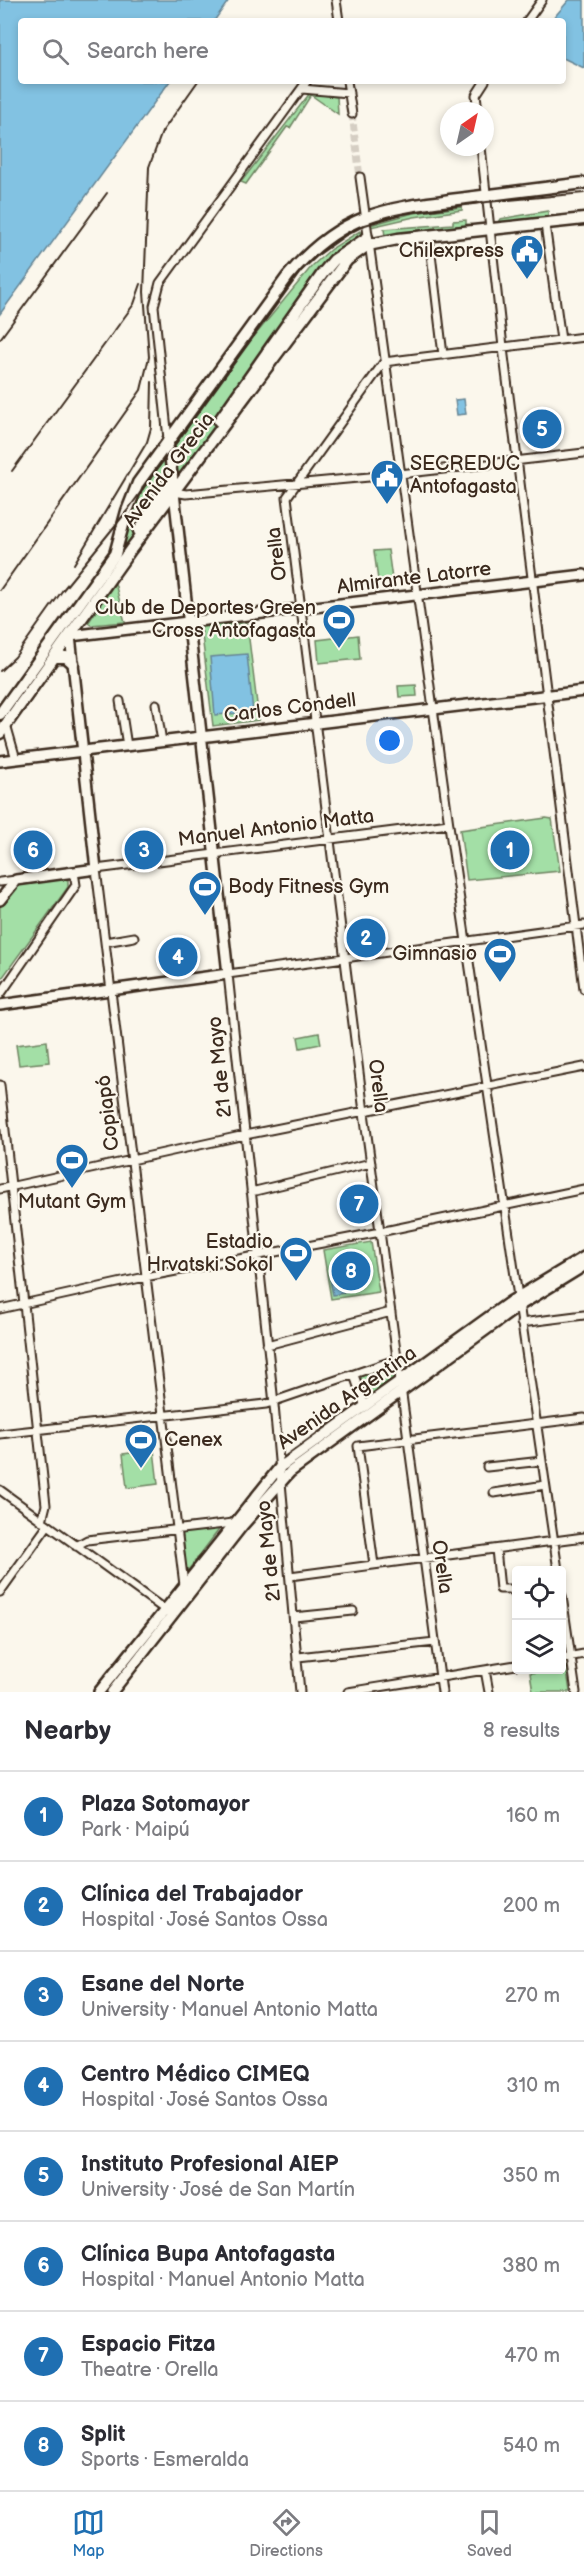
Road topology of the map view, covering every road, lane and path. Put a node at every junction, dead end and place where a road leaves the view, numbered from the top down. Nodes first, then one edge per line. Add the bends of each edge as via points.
1 (336, 0) edge
2 (542, 0) edge
3 (339, 18) edge
4 (529, 18) edge
5 (305, 84) edge
6 (348, 84) edge
7 (483, 84) edge
8 (302, 89) junction
9 (349, 93) junction
10 (477, 102) edge
11 (352, 114) tunnel mouth
12 (482, 156) edge
13 (360, 177) tunnel mouth
14 (584, 183) edge
15 (486, 195) junction
16 (364, 218) junction
17 (584, 219) edge
18 (545, 224) junction
19 (490, 230) junction
20 (429, 237) junction
21 (367, 242) junction
22 (584, 337) edge
23 (561, 340) junction
24 (503, 347) junction
25 (443, 355) junction
26 (384, 362) junction
27 (168, 440) junction
28 (584, 453) edge
29 (517, 460) junction
30 (400, 474) junction
31 (172, 476) junction
32 (295, 485) junction
33 (174, 492) junction
34 (140, 537) junction
35 (584, 575) edge
36 (533, 582) junction
37 (417, 595) junction
38 (301, 609) junction
39 (73, 613) junction
40 (189, 623) junction
41 (70, 636) junction
42 (54, 638) junction
43 (55, 657) junction
44 (73, 663) junction
45 (584, 691) edge
46 (547, 695) junction
47 (120, 701) dead end
48 (156, 704) dead end
49 (433, 709) junction
50 (0, 714) edge
51 (315, 723) junction
52 (2, 730) edge
53 (201, 737) junction
54 (162, 742) junction
55 (127, 746) junction
56 (82, 751) junction
57 (16, 759) junction
58 (0, 761) edge
59 (449, 824) junction
60 (330, 839) junction
61 (214, 854) junction
62 (96, 869) junction
63 (74, 872) junction
64 (16, 880) junction
65 (0, 882) edge
66 (0, 900) edge
67 (580, 926) edge
68 (135, 937) dead end
69 (105, 942) junction
70 (466, 942) junction
71 (345, 958) junction
72 (228, 974) junction
73 (584, 989) edge
74 (112, 990) junction
75 (0, 995) edge
76 (0, 1005) edge
77 (584, 1067) edge
78 (0, 1084) edge
79 (486, 1086) junction
80 (364, 1112) junction
81 (245, 1135) junction
82 (132, 1161) junction
83 (371, 1163) junction
84 (12, 1186) junction
85 (0, 1189) edge
86 (584, 1190) edge
87 (251, 1192) junction
88 (504, 1206) junction
89 (381, 1232) junction
90 (258, 1256) junction
91 (584, 1257) edge
92 (584, 1266) edge
93 (145, 1277) junction
94 (518, 1302) junction
95 (24, 1304) junction
96 (0, 1309) edge
97 (391, 1312) junction
98 (584, 1315) edge
99 (521, 1323) junction
100 (267, 1345) junction
101 (398, 1359) junction
102 (354, 1375) junction
103 (401, 1386) junction
104 (273, 1402) junction
105 (365, 1407) junction
106 (162, 1415) junction
107 (584, 1418) edge
108 (536, 1424) junction
109 (38, 1428) junction
110 (0, 1434) edge
111 (408, 1440) junction
112 (333, 1448) dead end
113 (315, 1451) junction
114 (542, 1461) junction
115 (487, 1467) dead end
116 (279, 1468) junction
117 (281, 1480) junction
118 (545, 1485) junction
119 (0, 1490) edge
120 (494, 1493) dead end
121 (45, 1523) junction
122 (233, 1523) junction
123 (176, 1529) junction
124 (584, 1537) edge
125 (554, 1541) junction
126 (76, 1546) junction
127 (496, 1549) junction
128 (424, 1558) junction
129 (375, 1565) junction
130 (557, 1566) edge
131 (290, 1576) junction
132 (184, 1584) junction
133 (512, 1590) edge
134 (0, 1592) edge
135 (164, 1609) junction
136 (353, 1611) dead end
137 (173, 1616) junction
138 (294, 1617) junction
139 (565, 1620) edge
140 (435, 1642) junction
141 (584, 1654) edge
142 (570, 1656) junction
143 (566, 1657) edge
144 (298, 1658) junction
145 (512, 1666) edge
146 (485, 1670) junction
147 (440, 1677) junction
148 (391, 1689) edge
149 (99, 1692) edge
150 (112, 1692) edge
151 (300, 1692) edge
152 (348, 1692) edge
153 (442, 1692) edge
154 (489, 1692) edge
155 (576, 1692) edge

1 - 3 street
2 - 4 street
5 - 8 street
6 - 9 street
7 - 10 street via 476,95
8 - 9 street
8 - 27 street via 160,283 154,306
9 - 11 street
12 - 15 street
13 - 16 street
14 - 15 highway, Avenida Grecia
15 - 16 highway, Avenida Grecia via 403,205
15 - 19 street
16 - 21 street
16 - 27 highway, Avenida Grecia via 334,233 288,276
17 - 18 highway
18 - 19 highway
18 - 23 street
19 - 20 highway
19 - 24 street
20 - 21 highway
20 - 25 street
21 - 26 street
21 - 33 highway, Avenida Grecia via 341,264
22 - 23 street
23 - 24 street
24 - 25 street
24 - 29 street
25 - 26 street
26 - 30 street
26 - 32 street
27 - 31 main road, 21 de Mayo
27 - 39 highway, Avenida Grecia via 138,483 115,554
28 - 29 street
29 - 30 street
29 - 36 street
30 - 32 street
30 - 37 street
31 - 33 main road, 21 de Mayo
31 - 34 highway via 138,529
32 - 33 street via 186,495
32 - 38 street, Orella via 288,497
33 - 34 highway, Avenida Grecia
33 - 40 main road, 21 de Mayo
34 - 41 highway, Avenida Grecia
35 - 36 main road, Almirante Latorre
36 - 37 main road, Almirante Latorre
36 - 46 street
37 - 38 main road, Almirante Latorre
37 - 49 street
38 - 40 main road, Almirante Latorre
38 - 51 street, Orella
39 - 41 highway
39 - 42 highway, Avenida Grecia
40 - 41 main road, Almirante Latorre
40 - 53 main road, 21 de Mayo
41 - 42 highway
41 - 43 highway, Avenida Grecia
41 - 44 main road, Copiapó
42 - 50 highway, Avenida Grecia
43 - 44 highway via 66,657
43 - 52 highway, Avenida Grecia
44 - 56 main road, Copiapó
45 - 46 main road, Carlos Condell
46 - 49 main road, Carlos Condell
46 - 67 street
47 - 55 street
48 - 54 street
49 - 51 main road, Carlos Condell
49 - 59 street
51 - 53 main road, Carlos Condell
51 - 60 street, Orella
52 - 57 street, Avenida Grecia
53 - 54 main road, Carlos Condell
53 - 61 main road, 21 de Mayo
54 - 55 main road, Carlos Condell
55 - 56 main road, Carlos Condell
56 - 57 main road, Carlos Condell
56 - 62 main road, Copiapó
57 - 58 main road, Carlos Condell
59 - 60 street, Manuel Antonio Matta
59 - 70 street
60 - 61 street, Manuel Antonio Matta
60 - 71 street, Orella
61 - 62 street, Manuel Antonio Matta
61 - 72 main road, 21 de Mayo
62 - 63 main road, Manuel Antonio Matta
62 - 69 street, Copiapó
63 - 64 main road, Manuel Antonio Matta
63 - 75 street via 76,885
64 - 65 street, Manuel Antonio Matta
64 - 66 main road
67 - 70 street
67 - 73 street
68 - 69 street
69 - 74 street, Copiapó
70 - 71 street
70 - 79 street
71 - 72 street
71 - 80 street, Orella
72 - 74 main road
72 - 81 street, 21 de Mayo
74 - 76 main road
74 - 82 street, Copiapó
77 - 79 street
78 - 84 street
79 - 80 street
79 - 88 street
80 - 81 street
80 - 83 street, Orella
81 - 82 street
81 - 87 street, 21 de Mayo
82 - 84 street
82 - 93 street, Copiapó
83 - 87 street
83 - 89 street, Orella
84 - 85 street
84 - 95 street
86 - 88 street
87 - 90 street, 21 de Mayo
88 - 89 street
88 - 94 street
89 - 90 street
89 - 97 street, Orella
90 - 93 street
90 - 100 street, 21 de Mayo
91 - 94 main road, Avenida Argentina
92 - 94 main road, Avenida Argentina
93 - 95 street
93 - 106 street, Copiapó
94 - 99 street
94 - 103 main road, Avenida Argentina
95 - 96 street
95 - 109 street
97 - 100 street
97 - 101 street, Orella
98 - 99 street
99 - 108 street
100 - 104 street, 21 de Mayo
101 - 102 street
101 - 103 street, Orella
102 - 104 street
102 - 105 street
103 - 105 main road, Avenida Argentina
103 - 111 street, Orella
103 - 113 main road, Avenida Argentina
104 - 106 street
104 - 116 street, 21 de Mayo
105 - 116 main road, Avenida Argentina
106 - 109 street
106 - 123 street, Copiapó
107 - 108 street
108 - 111 street
108 - 114 street
109 - 110 street
109 - 121 street
111 - 128 street, Orella
111 - 129 street via 358,1446
112 - 113 street
113 - 117 main road, Avenida Argentina
114 - 115 street
114 - 118 street
116 - 117 street, 21 de Mayo
116 - 122 main road, Avenida Argentina
117 - 131 street, 21 de Mayo
117 - 137 main road, Avenida Argentina
118 - 120 street
118 - 125 street
119 - 121 street
121 - 126 street
121 - 134 street
122 - 123 street
122 - 132 main road, Avenida Argentina
123 - 126 street via 87,1540
123 - 132 street, Copiapó
124 - 125 street
125 - 127 street
125 - 130 street
126 - 135 street
127 - 128 street
127 - 133 street via 500,1589
128 - 129 street
128 - 140 street, Orella
129 - 131 street
131 - 138 street, 21 de Mayo
132 - 135 main road, Avenida Argentina
135 - 137 street
135 - 149 main road, Avenida Argentina
136 - 138 street
137 - 150 main road, Avenida Argentina
138 - 144 street, 21 de Mayo
139 - 142 street
140 - 144 street
140 - 147 street, Orella
141 - 142 street
142 - 143 street
142 - 155 street
144 - 151 street, 21 de Mayo
145 - 146 street
146 - 147 street
146 - 154 street
147 - 148 street
147 - 153 street, Orella
148 - 152 street

